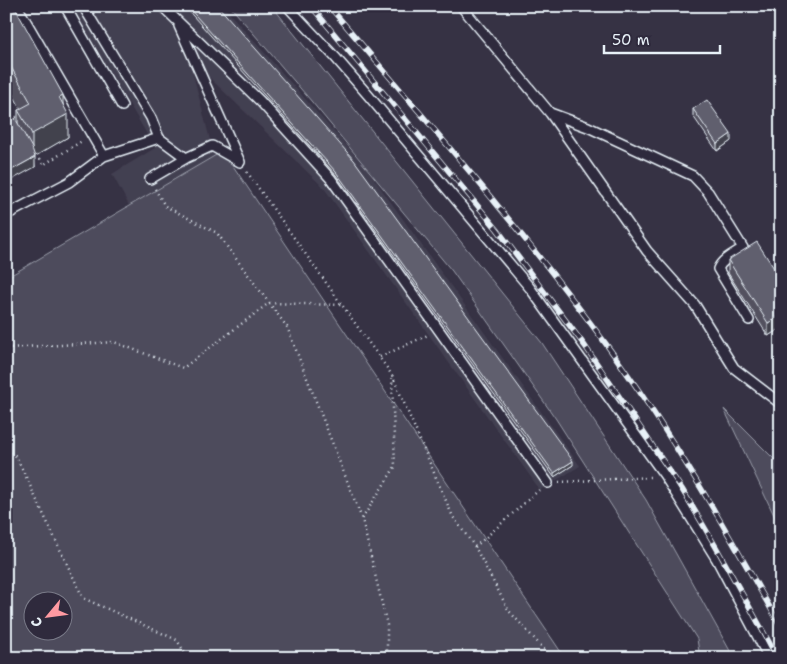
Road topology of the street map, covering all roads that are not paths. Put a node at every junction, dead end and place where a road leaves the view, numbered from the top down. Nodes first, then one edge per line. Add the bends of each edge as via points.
1 (17, 6) edge
2 (64, 6) edge
3 (83, 6) edge
4 (162, 6) edge
5 (287, 6) edge
6 (461, 6) edge
7 (177, 21) junction
8 (122, 106) dead end
9 (550, 113) junction
10 (159, 138) junction
11 (104, 156) junction
12 (186, 158) junction
13 (150, 179) road end
14 (6, 215) edge
15 (743, 248) junction
16 (754, 251) edge
17 (749, 320) dead end
18 (781, 404) edge
19 (548, 483) road end
20 (769, 658) edge

1 - 11 lane
2 - 8 lane
3 - 10 lane via 151,118
4 - 7 lane
5 - 20 lane via 368,95 530,288 665,476 716,558
6 - 9 lane
7 - 12 lane via 240,162 212,146
7 - 19 lane via 260,101 331,179
9 - 15 lane via 588,127 693,176 708,192
9 - 18 lane via 647,251 695,305 734,368
10 - 11 lane
10 - 12 lane
11 - 14 lane via 69,182
12 - 13 lane
15 - 16 lane
15 - 17 lane via 724,260 718,269

